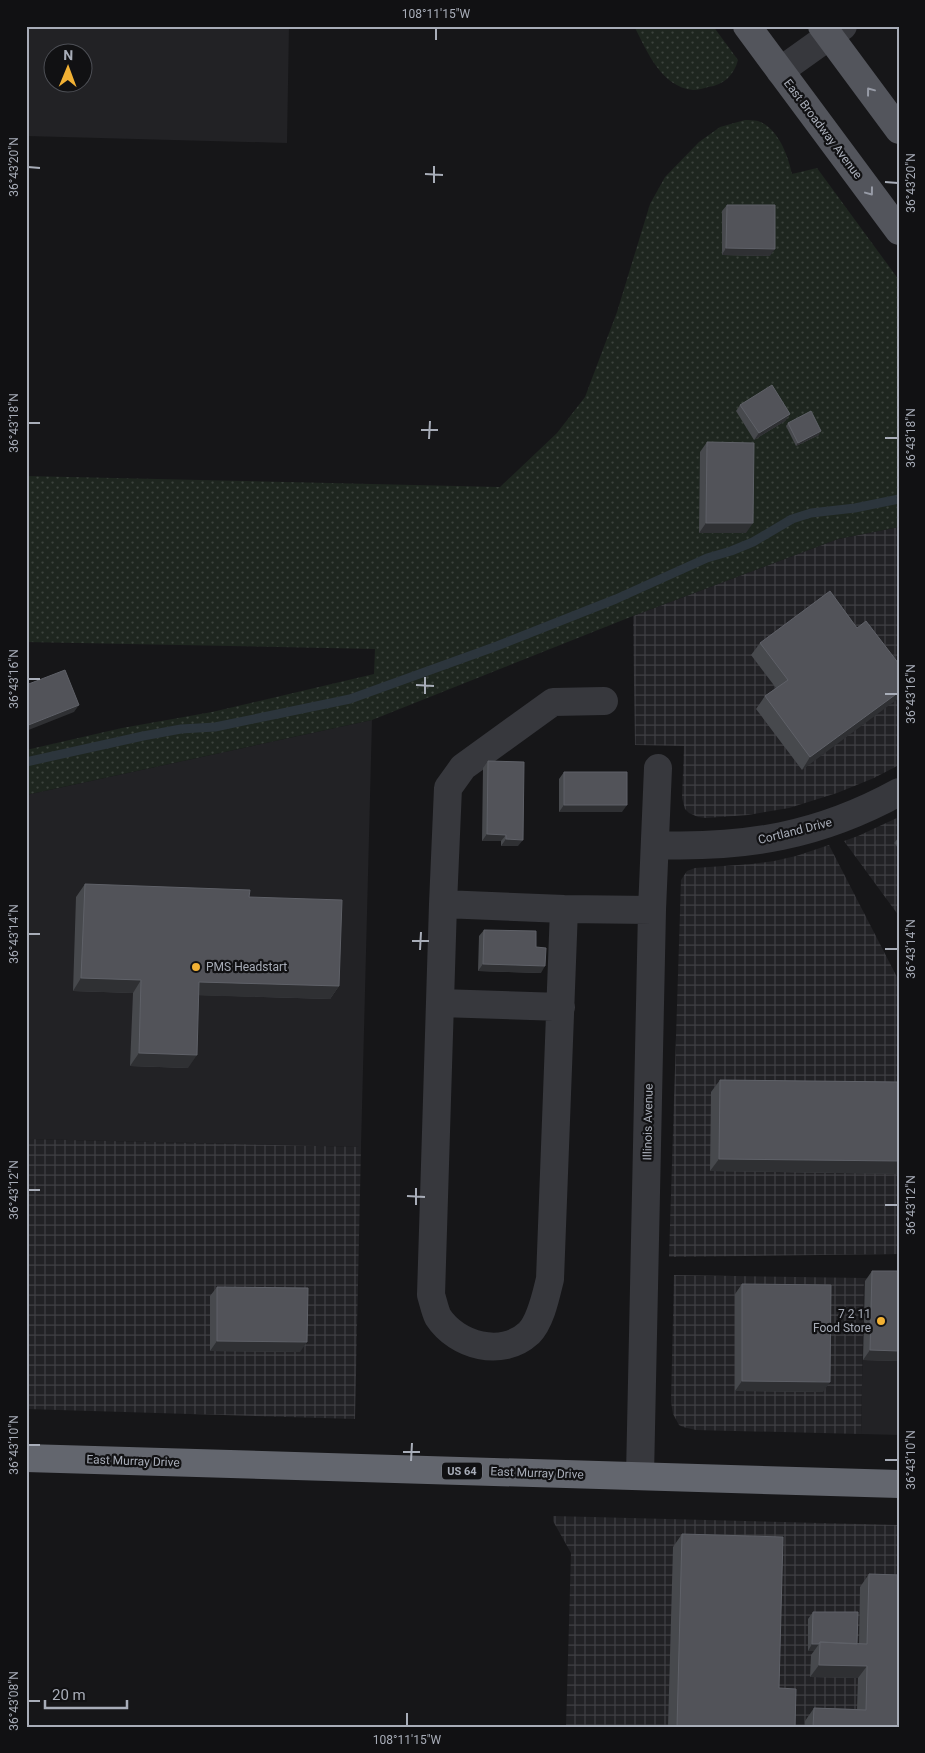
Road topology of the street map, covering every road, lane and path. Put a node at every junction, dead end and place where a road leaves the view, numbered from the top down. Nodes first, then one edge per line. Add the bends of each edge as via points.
1 (747, 26) edge
2 (832, 30) edge
3 (780, 71) junction
4 (899, 130) edge
5 (899, 231) edge
6 (604, 701) dead end
7 (658, 768) dead end
8 (899, 792) edge
9 (656, 845) junction
10 (443, 904) junction
11 (564, 909) junction
12 (652, 910) junction
13 (440, 1003) junction
14 (561, 1007) junction
15 (26, 1458) edge
16 (640, 1476) junction
17 (899, 1484) edge

1 - 3 main road, East Broadway Avenue
2 - 3 street
4 -> 2 main road
3 -> 5 main road, East Broadway Avenue
6 - 10 street via 553,702 463,767 448,788
7 - 9 street, Illinois Avenue
8 - 9 street, Cortland Drive via 827,825 774,839 737,844
9 - 12 street, Illinois Avenue
10 - 11 street
10 - 13 street
11 - 12 street
11 - 14 street
12 - 16 street, Illinois Avenue
13 - 14 street
13 - 14 street via 431,1295 438,1316 458,1337 479,1346 506,1346 529,1332 542,1309 550,1279
15 - 16 highway, East Murray Drive / US 64
16 - 17 highway, East Murray Drive / US 64

